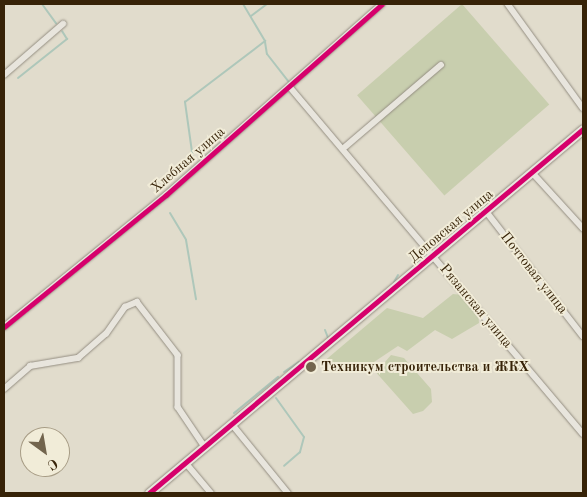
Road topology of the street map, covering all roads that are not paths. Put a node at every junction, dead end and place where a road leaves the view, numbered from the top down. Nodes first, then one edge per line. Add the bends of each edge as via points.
1 (382, 4) edge
2 (508, 4) edge
3 (63, 24) dead end
4 (441, 65) dead end
5 (4, 75) edge
6 (290, 86) junction
7 (583, 108) edge
8 (583, 129) edge
9 (345, 147) junction
10 (532, 172) junction
11 (486, 211) junction
12 (583, 228) edge
13 (433, 255) junction
14 (4, 328) edge
15 (583, 336) edge
16 (4, 389) edge
17 (232, 424) junction
18 (583, 434) edge
19 (205, 447) junction
20 (186, 463) junction
21 (149, 493) edge
22 (212, 493) edge
23 (288, 493) edge

1 - 6 street, Хлебная улица
2 - 7 street
3 - 5 street
4 - 9 street
6 - 9 street, Рязанская улица
6 - 14 street, Хлебная улица
8 - 10 street, Деповская улица
9 - 13 street, Рязанская улица
10 - 11 street, Деповская улица
10 - 12 street
11 - 13 street, Деповская улица
11 - 15 street, Почтовая улица
13 - 17 street, Деповская улица
13 - 18 street, Рязанская улица
16 - 19 street via 30,366 78,358 106,334 125,307 137,302 178,355 178,407
17 - 19 street, Деповская улица
17 - 23 street
19 - 20 street, Деповская улица
20 - 21 street, Деповская улица
20 - 22 street

